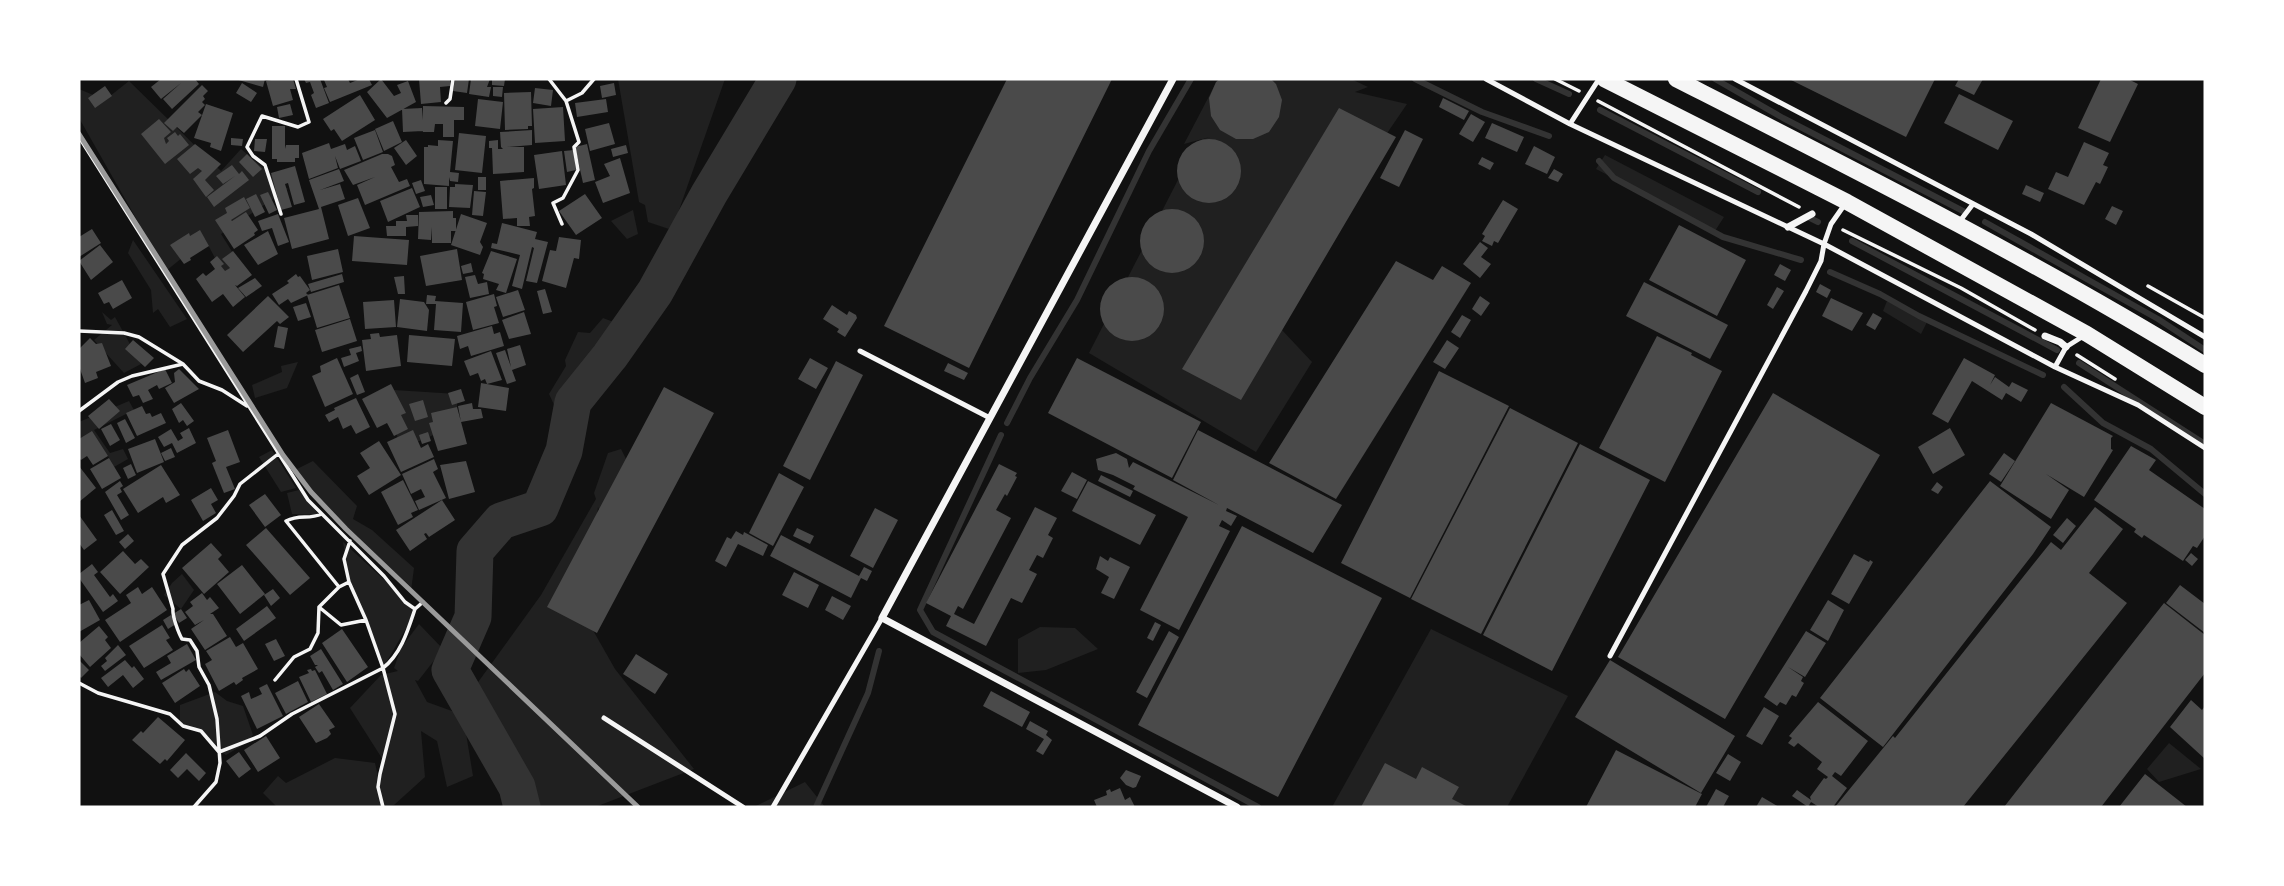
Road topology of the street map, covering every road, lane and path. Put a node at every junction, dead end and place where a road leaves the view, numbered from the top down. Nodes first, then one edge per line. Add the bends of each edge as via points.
1 (296, 79) edge
2 (453, 79) edge
3 (549, 79) edge
4 (594, 79) edge
5 (1173, 79) edge
6 (1486, 79) edge
7 (1555, 79) edge
8 (1598, 79) edge
9 (1604, 79) edge
10 (1676, 79) edge
11 (1735, 79) edge
12 (1587, 95) junction
13 (566, 101) junction
14 (446, 103) dead end
15 (1570, 124) junction
16 (79, 137) edge
17 (1847, 202) junction
18 (1973, 204) junction
19 (281, 214) dead end
20 (1812, 214) joint
21 (562, 224) dead end
22 (1831, 224) junction
23 (1959, 224) junction
24 (1788, 227) junction
25 (1824, 244) junction
26 (79, 331) edge
27 (2087, 334) junction
28 (2045, 336) joint
29 (2205, 337) edge
30 (2066, 347) junction
31 (860, 351) dead end
32 (183, 364) junction
33 (2205, 365) edge
34 (2055, 367) junction
35 (2124, 385) dead end
36 (249, 407) junction
37 (2205, 407) edge
38 (79, 411) edge
39 (990, 418) junction
40 (2205, 448) edge
41 (278, 454) junction
42 (322, 513) junction
43 (350, 541) junction
44 (349, 582) junction
45 (339, 587) junction
46 (423, 602) dead end
47 (319, 607) junction
48 (415, 609) junction
49 (882, 618) junction
50 (366, 620) junction
51 (1610, 656) dead end
52 (383, 668) junction
53 (275, 680) dead end
54 (79, 683) edge
55 (604, 718) dead end
56 (219, 752) junction
57 (194, 807) edge
58 (383, 807) edge
59 (743, 807) edge
60 (773, 807) edge
61 (1237, 807) edge

1 - 19 path via 309,122 298,127 262,116 247,147 265,165
2 - 14 path
3 - 13 path
4 - 13 path via 582,93
5 - 39 street
6 - 15 lane
7 - 12 path
8 - 12 lane
9 - 17 main road
10 - 23 main road
11 - 18 lane
12 - 15 lane
12 - 20 path
13 - 21 path via 579,142 574,147 578,170 563,198 553,203
15 - 24 lane
16 - 36 path
17 - 22 lane
17 - 27 main road
18 - 23 lane
18 - 29 lane
20 - 24 street
22 - 25 lane
22 - 28 path via 1961,288
23 - 33 main road
24 - 25 lane
25 - 34 lane
25 - 51 lane via 1806,291
26 - 32 path via 139,337
27 - 30 lane
27 - 37 main road
28 - 30 street
30 - 34 lane
30 - 35 path
31 - 39 lane
32 - 36 path via 200,381
32 - 38 path via 118,382
34 - 40 lane via 2138,405
36 - 41 path
39 - 49 street
41 - 42 path
41 - 56 path via 240,484 216,518 182,545 163,574 178,632 197,650 199,667 209,685 218,719
42 - 43 path
42 - 45 path via 286,521
43 - 44 path via 344,559
43 - 48 path
44 - 45 path
44 - 50 path
45 - 47 path
46 - 48 path
47 - 50 path via 341,625
47 - 53 path via 318,633 310,649 294,657
48 - 52 path via 404,639
49 - 60 lane
49 - 61 street
50 - 52 path
52 - 56 path via 292,714 260,736
52 - 58 path via 396,714 380,774
54 - 56 path via 170,714 183,726 201,731
55 - 59 lane
56 - 57 path via 216,782

